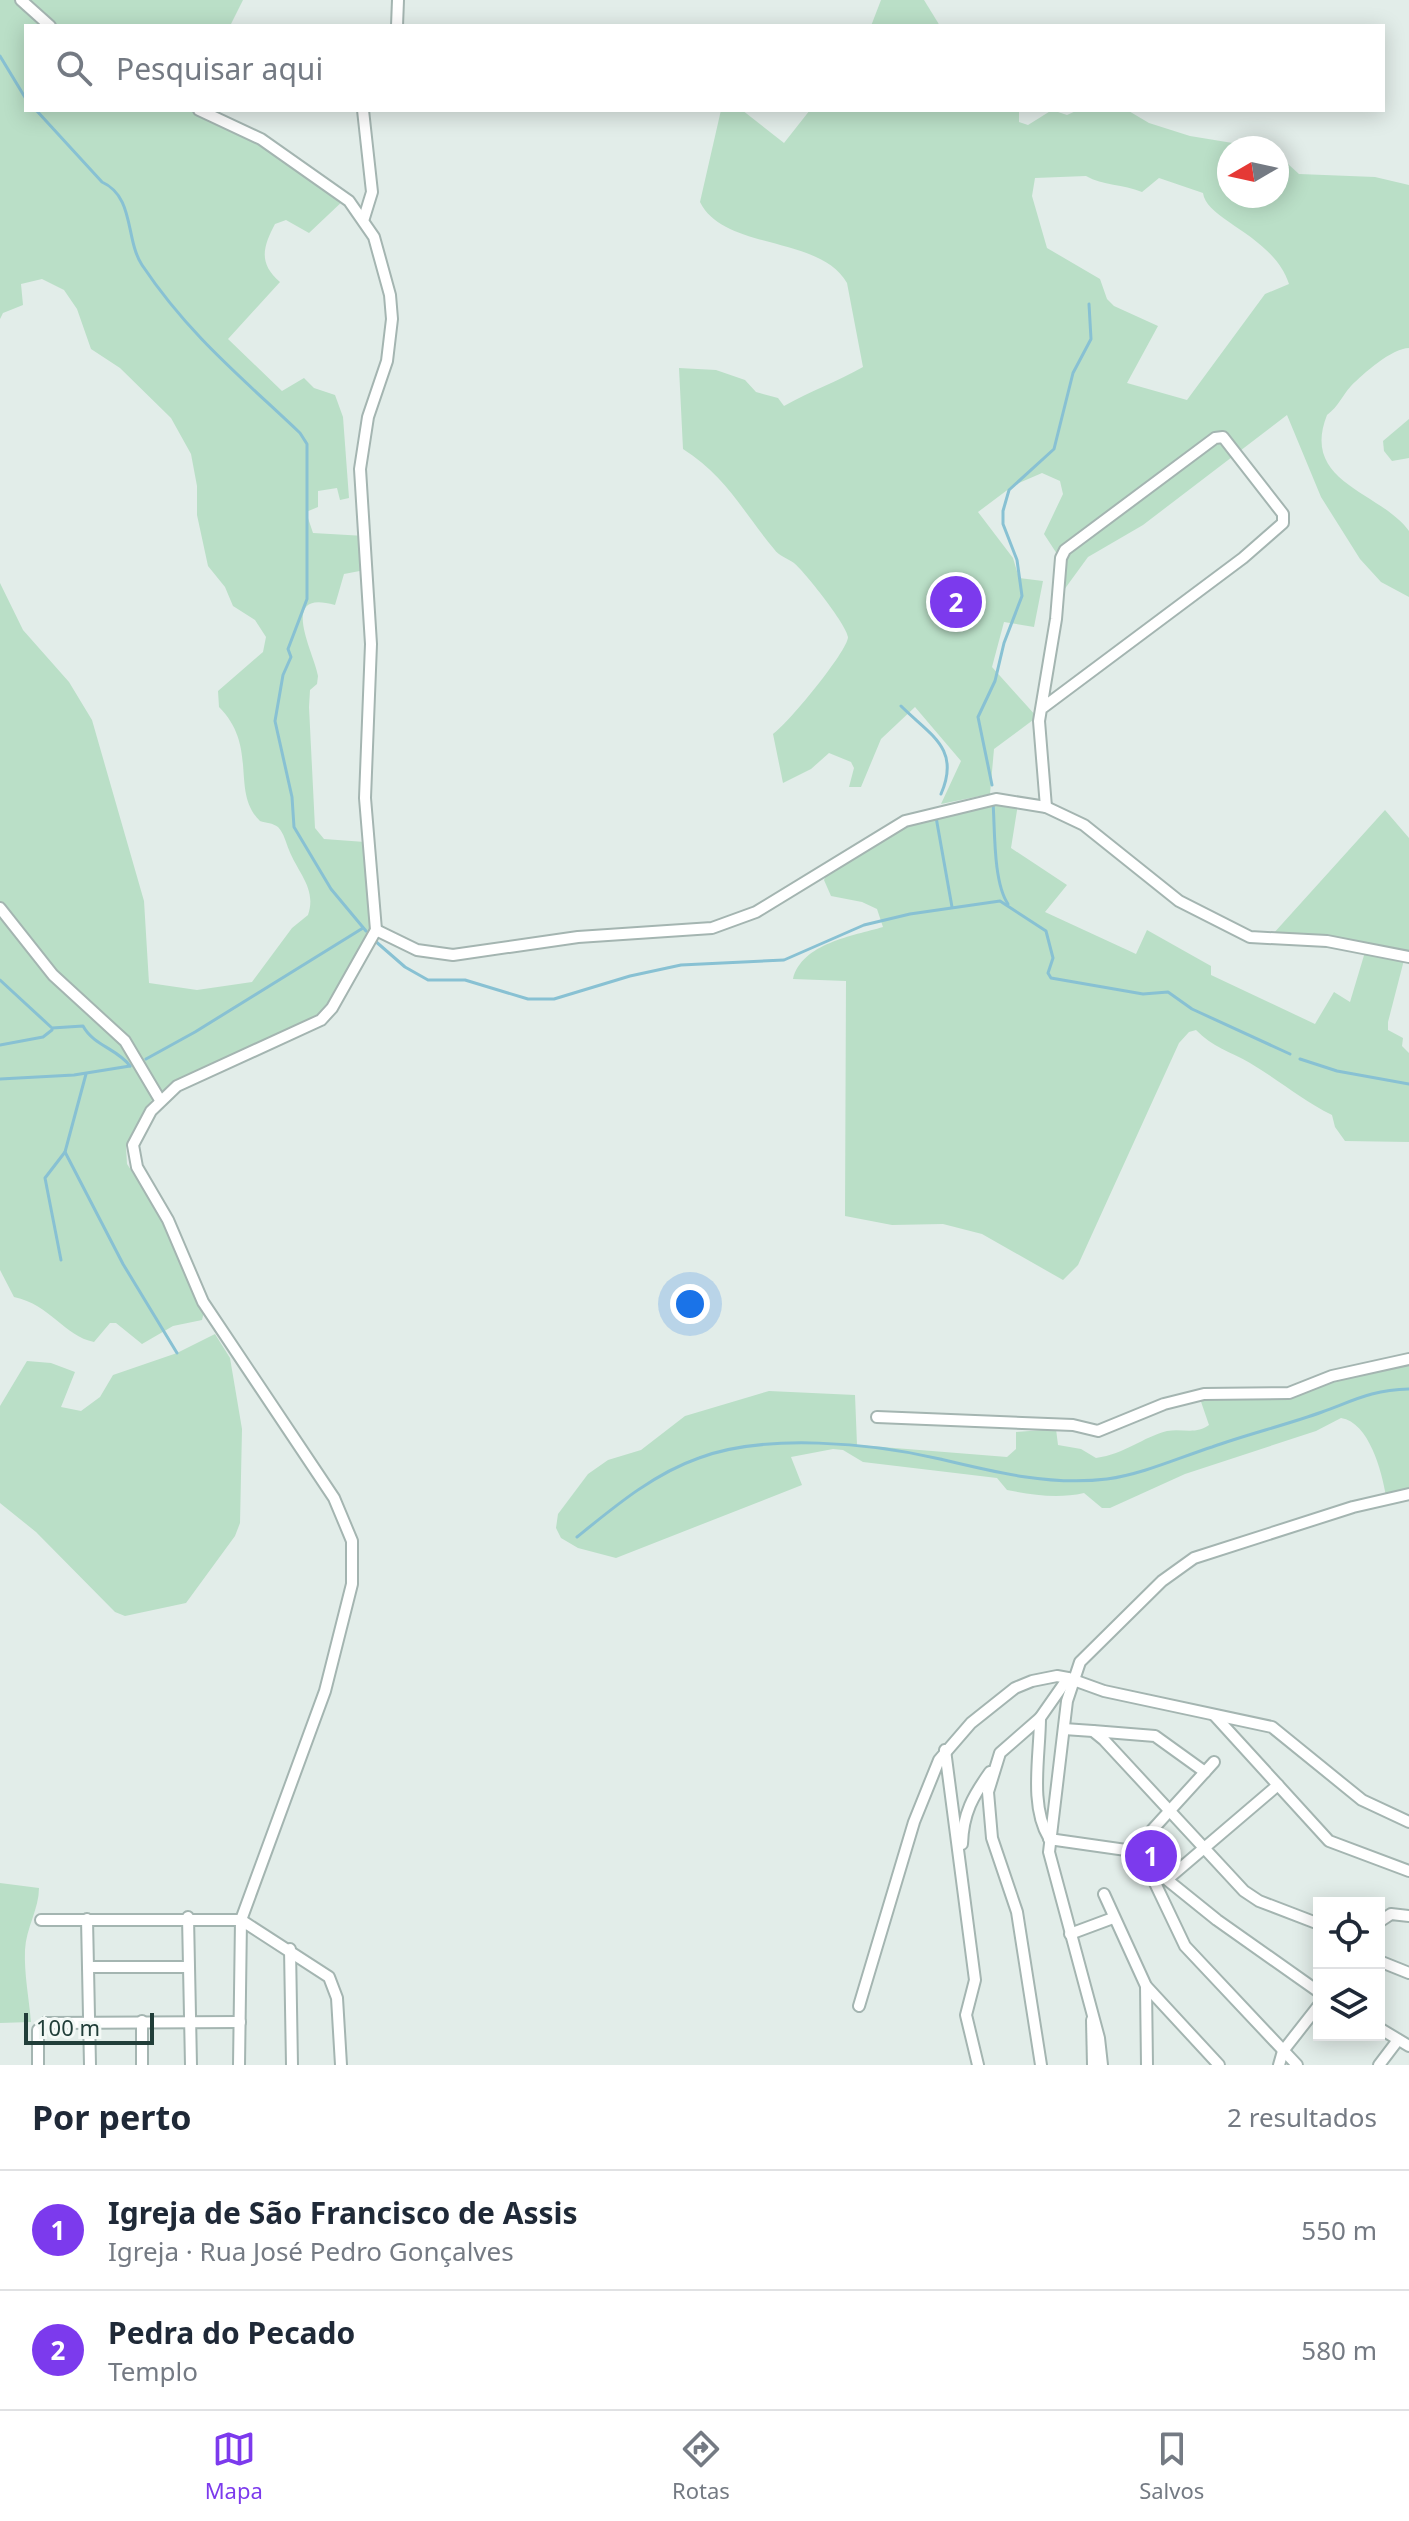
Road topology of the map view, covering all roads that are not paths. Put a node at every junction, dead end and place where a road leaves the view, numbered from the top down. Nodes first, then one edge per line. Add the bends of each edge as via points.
1 (21, 0) edge
2 (398, 0) edge
3 (48, 24) edge
4 (397, 24) edge
5 (203, 112) edge
6 (363, 112) edge
7 (364, 218) junction
8 (1041, 709) junction
9 (1046, 807) junction
10 (0, 908) edge
11 (376, 930) junction
12 (1409, 957) edge
13 (160, 1100) junction
14 (1409, 1359) edge
15 (877, 1417) dead end
16 (1409, 1494) edge
17 (1071, 1678) junction
18 (1214, 1716) junction
19 (1040, 1718) junction
20 (1064, 1729) junction
21 (1093, 1731) junction
22 (945, 1750) junction
23 (1214, 1762) dead end
24 (994, 1767) junction
25 (1205, 1772) junction
26 (1278, 1785) junction
27 (1171, 1812) junction
28 (1409, 1822) edge
29 (1049, 1839) junction
30 (1206, 1849) junction
31 (1133, 1851) junction
32 (1145, 1862) junction
33 (1409, 1871) edge
34 (1169, 1878) junction
35 (1104, 1894) dead end
36 (964, 1898) junction
37 (1409, 1916) edge
38 (188, 1917) junction
39 (1385, 1917) edge
40 (1113, 1918) junction
41 (87, 1919) junction
42 (41, 1920) dead end
43 (241, 1920) junction
44 (1313, 1922) edge
45 (1070, 1934) junction
46 (290, 1949) junction
47 (1385, 1963) edge
48 (88, 1967) junction
49 (188, 1967) junction
50 (1409, 1973) edge
51 (1146, 1986) junction
52 (1313, 1988) edge
53 (859, 2006) dead end
54 (1313, 2013) edge
55 (1092, 2018) junction
56 (89, 2020) junction
57 (190, 2020) junction
58 (142, 2021) junction
59 (240, 2022) junction
60 (1385, 2032) edge
61 (1398, 2040) junction
62 (1409, 2046) edge
63 (1283, 2051) junction
64 (38, 2065) edge
65 (90, 2065) edge
66 (142, 2065) edge
67 (191, 2065) edge
68 (239, 2065) edge
69 (292, 2065) edge
70 (341, 2065) edge
71 (978, 2065) edge
72 (1041, 2065) edge
73 (1093, 2065) edge
74 (1102, 2065) edge
75 (1147, 2065) edge
76 (1219, 2065) edge
77 (1279, 2065) edge
78 (1297, 2065) edge
79 (1379, 2065) edge

1 - 3 street
2 - 4 street
5 - 7 street via 297,161
6 - 7 street via 372,192
7 - 11 street via 384,266 392,319 360,469 371,644 365,798
8 - 8 street via 1283,523 1283,514 1223,437 1065,550 1058,567 1056,619
8 - 9 street
9 - 11 street via 996,799 905,821 756,912 702,930 578,937 444,955 417,950
9 - 12 street via 1093,830 1179,901 1240,933 1327,941
10 - 13 street via 53,975 125,1041
11 - 13 street via 321,1020 190,1079
13 - 43 street via 136,1135 135,1161 168,1220 203,1302 340,1509 354,1555 348,1606 318,1715
14 - 15 street via 1332,1376 1284,1394 1189,1396 1098,1431 1073,1425
16 - 17 street via 1194,1558 1108,1631
17 - 18 street via 1104,1691
17 - 19 street
17 - 20 street
17 - 22 street via 1050,1677 1015,1688
18 - 26 street
18 - 28 street via 1276,1729 1362,1800
19 - 24 street via 1000,1753
19 - 29 street via 1040,1804
20 - 21 street
20 - 29 street
21 - 25 street via 1155,1736
21 - 27 street
22 - 36 street
22 - 53 street via 914,1822
23 - 25 street
24 - 36 street via 963,1819
24 - 72 street via 989,1825 1017,1912
25 - 27 street
26 - 30 street
26 - 33 street via 1329,1841
27 - 30 street
27 - 31 street
29 - 31 street
29 - 45 street
30 - 34 street
30 - 44 street via 1251,1897
31 - 32 street
32 - 34 street
32 - 63 street via 1185,1946
34 - 52 street via 1217,1920
35 - 40 street
36 - 71 street via 975,1980 966,2015
37 - 39 street
38 - 41 street
38 - 43 street
38 - 49 street
40 - 45 street
40 - 51 street
41 - 42 street
41 - 48 street
43 - 46 street
43 - 59 street
45 - 55 street
46 - 69 street
46 - 70 street via 327,1974 334,1987
47 - 50 street
48 - 49 street
48 - 56 street
49 - 57 street
51 - 75 street
51 - 76 street
54 - 63 street
55 - 73 street
55 - 74 street
56 - 58 street
56 - 64 street via 45,2023 37,2035
56 - 65 street
57 - 58 street
57 - 59 street
57 - 67 street
58 - 66 street
59 - 68 street
60 - 61 street
61 - 62 street
61 - 79 street
63 - 77 street
63 - 78 street

